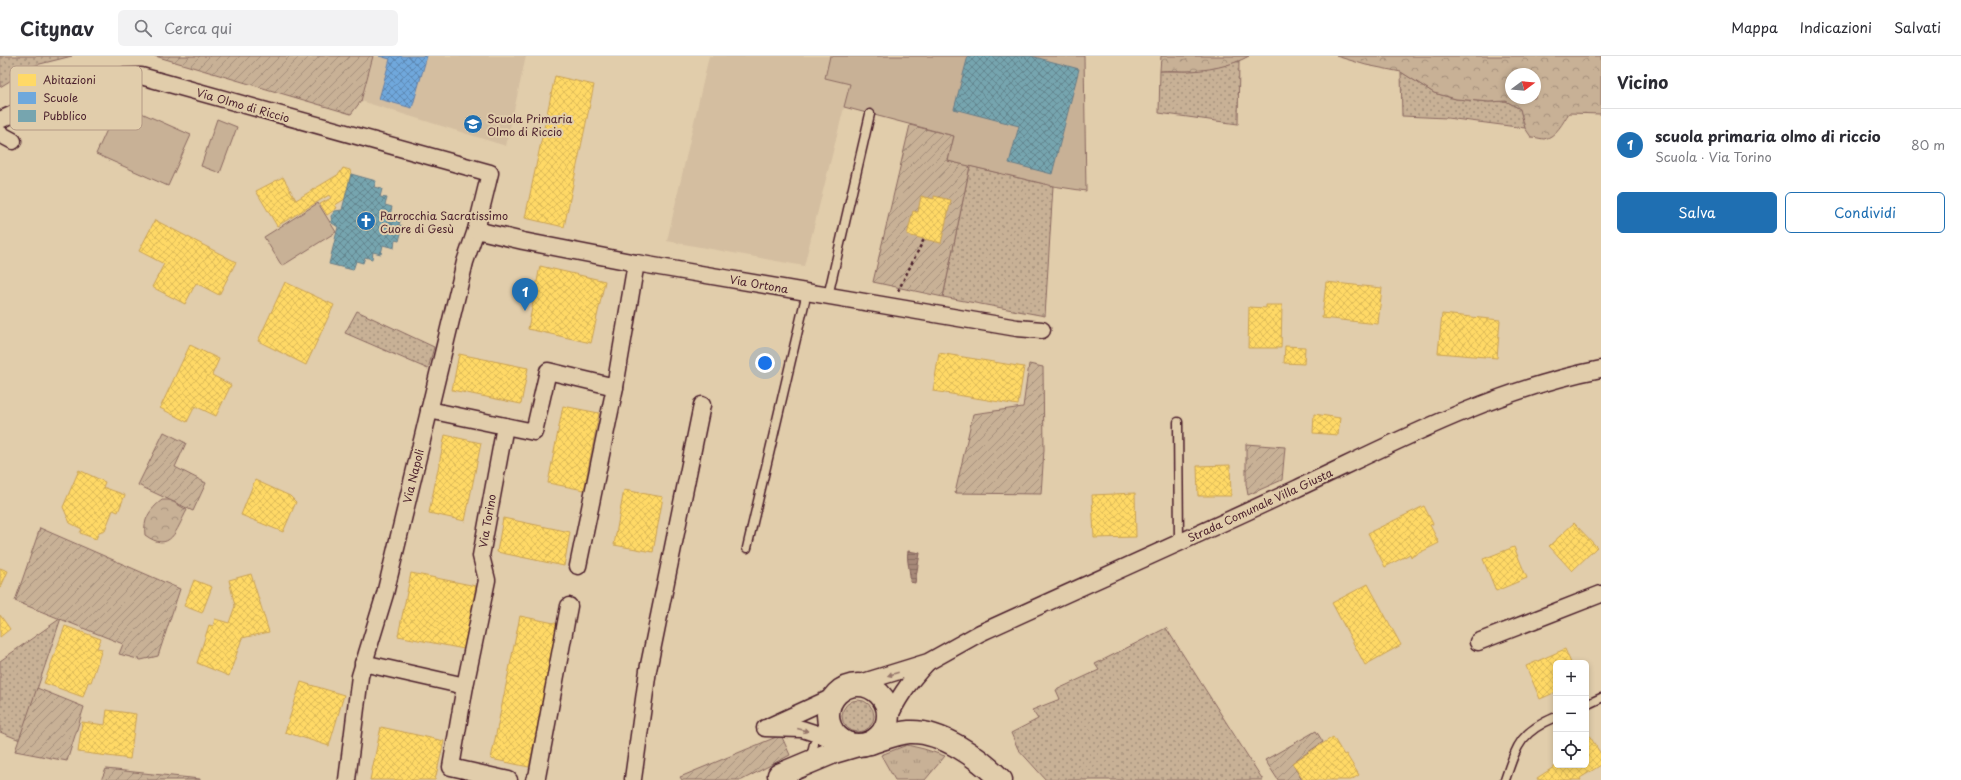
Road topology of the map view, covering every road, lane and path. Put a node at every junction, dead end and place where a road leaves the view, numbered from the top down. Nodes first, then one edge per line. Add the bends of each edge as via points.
1 (142, 76) edge
2 (870, 114) dead end
3 (10, 115) edge
4 (0, 120) edge
5 (490, 173) joint
6 (476, 230) junction
7 (924, 239) dead end
8 (636, 263) junction
9 (807, 292) junction
10 (828, 296) junction
11 (895, 307) junction
12 (1042, 330) dead end
13 (1601, 368) edge
14 (615, 387) junction
15 (702, 405) dead end
16 (429, 410) junction
17 (1178, 422) dead end
18 (505, 426) junction
19 (1180, 542) junction
20 (747, 548) dead end
21 (578, 566) dead end
22 (1601, 594) edge
23 (569, 606) dead end
24 (1478, 642) dead end
25 (928, 662) junction
26 (363, 663) junction
27 (857, 684) junction
28 (466, 686) junction
29 (833, 697) junction
30 (1601, 698) edge
31 (1589, 704) edge
32 (886, 707) junction
33 (1553, 718) edge
34 (934, 735) junction
35 (858, 744) junction
36 (450, 774) edge
37 (775, 778) edge
38 (347, 780) edge
39 (509, 780) edge
40 (534, 780) edge
41 (632, 780) edge
42 (1001, 780) edge
43 (1505, 780) edge

1 - 5 street, Via Olmo di Riccio
2 - 10 lane
3 - 4 street, Via Olmo di Riccio
5 - 6 street, Via Napoli
6 - 8 street, Via Ortona
6 - 16 street, Via Napoli via 465,262
7 - 11 path via 899,288
8 - 9 street, Via Ortona
8 - 14 street
9 - 10 street, Via Ortona
9 - 20 lane
10 - 11 street, Via Ortona
11 - 12 street, Via Ortona
13 - 19 street, Strada Comunale Villa Giusta via 1532,386 1445,419
14 - 18 street via 548,371 534,432
14 - 21 street
15 - 41 street via 648,670
16 - 18 street
16 - 26 street, Via Napoli via 385,594
17 - 19 lane
18 - 28 street, Via Torino via 481,556 486,580
19 - 25 street, Strada Comunale Villa Giusta via 980,632
22 - 24 street
23 - 40 street via 537,777
25 -> 27 street
25 - 32 street
26 - 28 street
26 - 38 street, Via Napoli
27 - 29 street via 839,690
27 - 32 street via 864,685
28 - 36 street, Via Torino
29 - 35 street via 828,706 829,724 836,736
29 -> 35 street via 764,728 802,729
30 - 31 lane
32 - 34 street
32 - 35 street via 876,738
33 - 43 lane via 1537,725 1517,745
34 - 35 street via 909,732
34 - 42 street via 954,744 994,772
35 - 37 street via 834,752 812,753
36 - 39 street, Via Torino

